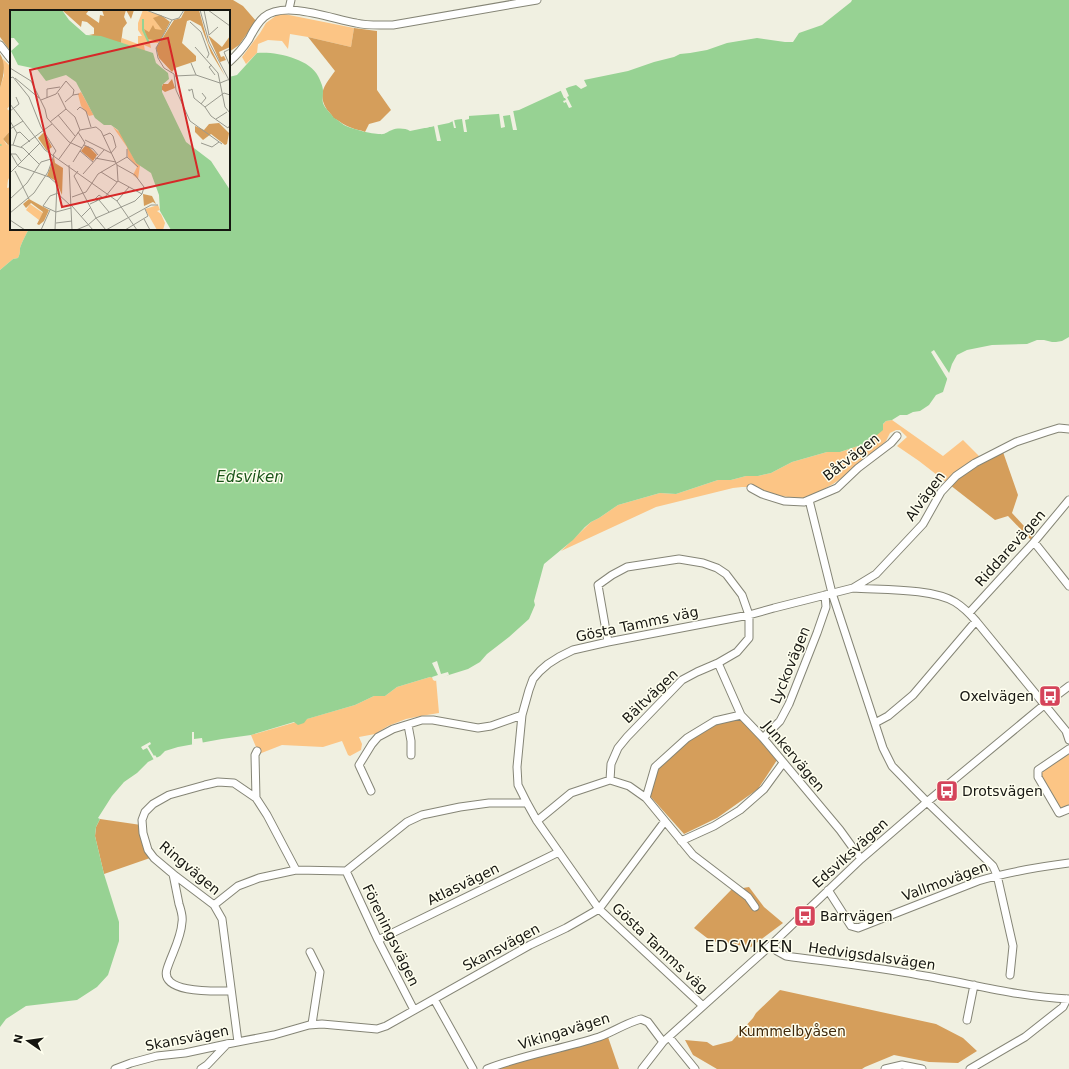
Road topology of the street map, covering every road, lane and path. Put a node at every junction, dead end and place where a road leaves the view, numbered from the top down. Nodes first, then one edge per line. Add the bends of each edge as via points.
1 (291, 0) edge
2 (537, 0) edge
3 (289, 9) junction
4 (0, 45) edge
5 (10, 58) edge
6 (230, 61) edge
7 (1069, 429) edge
8 (897, 436) dead end
9 (751, 488) dead end
10 (809, 500) junction
11 (1069, 500) edge
12 (1034, 542) junction
13 (1069, 586) edge
14 (853, 588) junction
15 (832, 594) junction
16 (969, 613) junction
17 (749, 615) junction
18 (976, 621) junction
19 (608, 642) junction
20 (718, 663) junction
21 (1069, 686) edge
22 (1044, 705) junction
23 (741, 714) junction
24 (522, 715) junction
25 (875, 723) junction
26 (408, 725) junction
27 (763, 738) junction
28 (1069, 740) edge
29 (1069, 748) edge
30 (257, 752) dead end
31 (411, 755) dead end
32 (783, 763) junction
33 (610, 780) junction
34 (371, 791) dead end
35 (256, 798) junction
36 (646, 798) junction
37 (927, 802) junction
38 (527, 803) junction
39 (1069, 809) edge
40 (537, 821) junction
41 (665, 822) junction
42 (681, 840) junction
43 (559, 852) junction
44 (861, 859) junction
45 (1069, 863) edge
46 (296, 870) junction
47 (346, 871) junction
48 (173, 874) junction
49 (997, 876) junction
50 (828, 890) junction
51 (214, 905) junction
52 (755, 907) dead end
53 (600, 909) junction
54 (378, 940) junction
55 (771, 945) junction
56 (310, 952) dead end
57 (1010, 975) dead end
58 (974, 985) junction
59 (231, 991) junction
60 (434, 999) junction
61 (1068, 999) edge
62 (703, 1006) junction
63 (414, 1010) junction
64 (967, 1020) dead end
65 (312, 1024) junction
66 (669, 1037) junction
67 (238, 1042) junction
68 (663, 1042) junction
69 (228, 1044) junction
70 (115, 1069) edge
71 (201, 1069) edge
72 (473, 1069) edge
73 (487, 1069) edge
74 (642, 1069) edge
75 (693, 1069) edge
76 (886, 1069) edge
77 (922, 1069) edge
78 (970, 1069) edge

1 - 3 street
2 - 3 street via 393,25 357,24
3 - 6 street via 276,10 265,16
4 - 5 street
7 - 14 street, Alvägen via 1059,428 1016,442 956,476 941,492 923,524 876,574
8 - 10 street, Båtvägen via 837,488
9 - 10 street, Båtvägen via 784,501
10 - 15 street
11 - 12 street, Riddarevägen
12 - 13 street
12 - 16 street, Riddarevägen
14 - 15 street, Alvägen
14 - 16 street via 926,593 954,602
15 - 17 street, Gösta Tamms väg
15 - 25 street
15 - 27 street, Lyckovägen via 789,704 780,721
16 - 18 street
17 - 19 street, Gösta Tamms väg
17 - 19 street, Bältvägen via 742,595 726,574 717,568 680,559 627,568 598,585
17 - 20 street, Bältvägen via 749,638 737,652
18 - 22 street
18 - 25 street via 913,695 888,716
19 - 24 street, Gösta Tamms väg via 573,650 558,657 540,671 533,679
20 - 23 street, Junkervägen
20 - 33 street, Bältvägen via 682,680 627,737 618,748 611,764
21 - 22 street, Edsviksvägen
22 - 28 street via 1066,731
22 - 37 street, Edsviksvägen
23 - 27 street, Junkervägen
23 - 36 street via 714,721 687,738 656,767
24 - 26 street via 478,728 433,720 422,720
24 - 38 street, Gösta Tamms väg via 517,767 518,785
25 - 37 street via 892,766
26 - 31 street
26 - 34 street via 378,737 359,765
27 - 32 street, Junkervägen
29 - 39 street via 1038,770 1038,777 1059,813
30 - 35 street
32 - 42 street via 764,789 740,810 714,826
32 - 44 street, Junkervägen
33 - 36 street via 629,786
33 - 40 street via 571,793
35 - 46 street, Ringvägen
35 - 48 street, Ringvägen via 234,783 218,782 169,795 153,804 145,812 142,820 148,850
36 - 41 street
37 - 44 street, Edsviksvägen
37 - 49 street via 993,866
38 - 40 street, Gösta Tamms väg
38 - 47 street via 489,803 422,814 407,822
40 - 43 street, Gösta Tamms väg
41 - 42 street
41 - 53 street, Skansvägen
42 - 52 street via 693,855 748,897
43 - 53 street, Gösta Tamms väg
43 - 54 street, Atlasvägen
44 - 50 street, Edsviksvägen
45 - 49 street, Vallmovägen
46 - 47 street
46 - 51 street via 238,886
47 - 54 street, Föreningsvägen
48 - 51 street, Ringvägen
48 - 59 street via 183,920 181,934 166,971 166,978 170,983 182,988
49 - 50 street, Vallmovägen via 858,928 851,926
49 - 57 street via 1013,946
50 - 55 street, Edsviksvägen
51 - 59 street, Ringvägen via 222,919
53 - 60 street, Skansvägen
53 - 62 street, Gösta Tamms väg
54 - 63 street, Föreningsvägen
55 - 58 street, Hedvigsdalsvägen via 786,956
55 - 62 street, Edsviksvägen
56 - 65 street via 320,972
58 - 61 street, Hedvigsdalsvägen via 1047,998
58 - 64 street
59 - 67 street, Ringvägen
60 - 63 street, Skansvägen
60 - 72 street
61 - 78 street via 1063,1007 1026,1037
62 - 66 street, Edsviksvägen
63 - 65 street, Skansvägen via 377,1029
65 - 67 street, Skansvägen
66 - 68 street, Edsviksvägen
66 - 75 street
67 - 69 street, Skansvägen
68 - 73 street, Vikingavägen via 648,1022 641,1019 599,1037 504,1062
68 - 74 street, Edsviksvägen
69 - 70 street, Skansvägen via 157,1056
69 - 71 street
76 - 77 street via 902,1065

